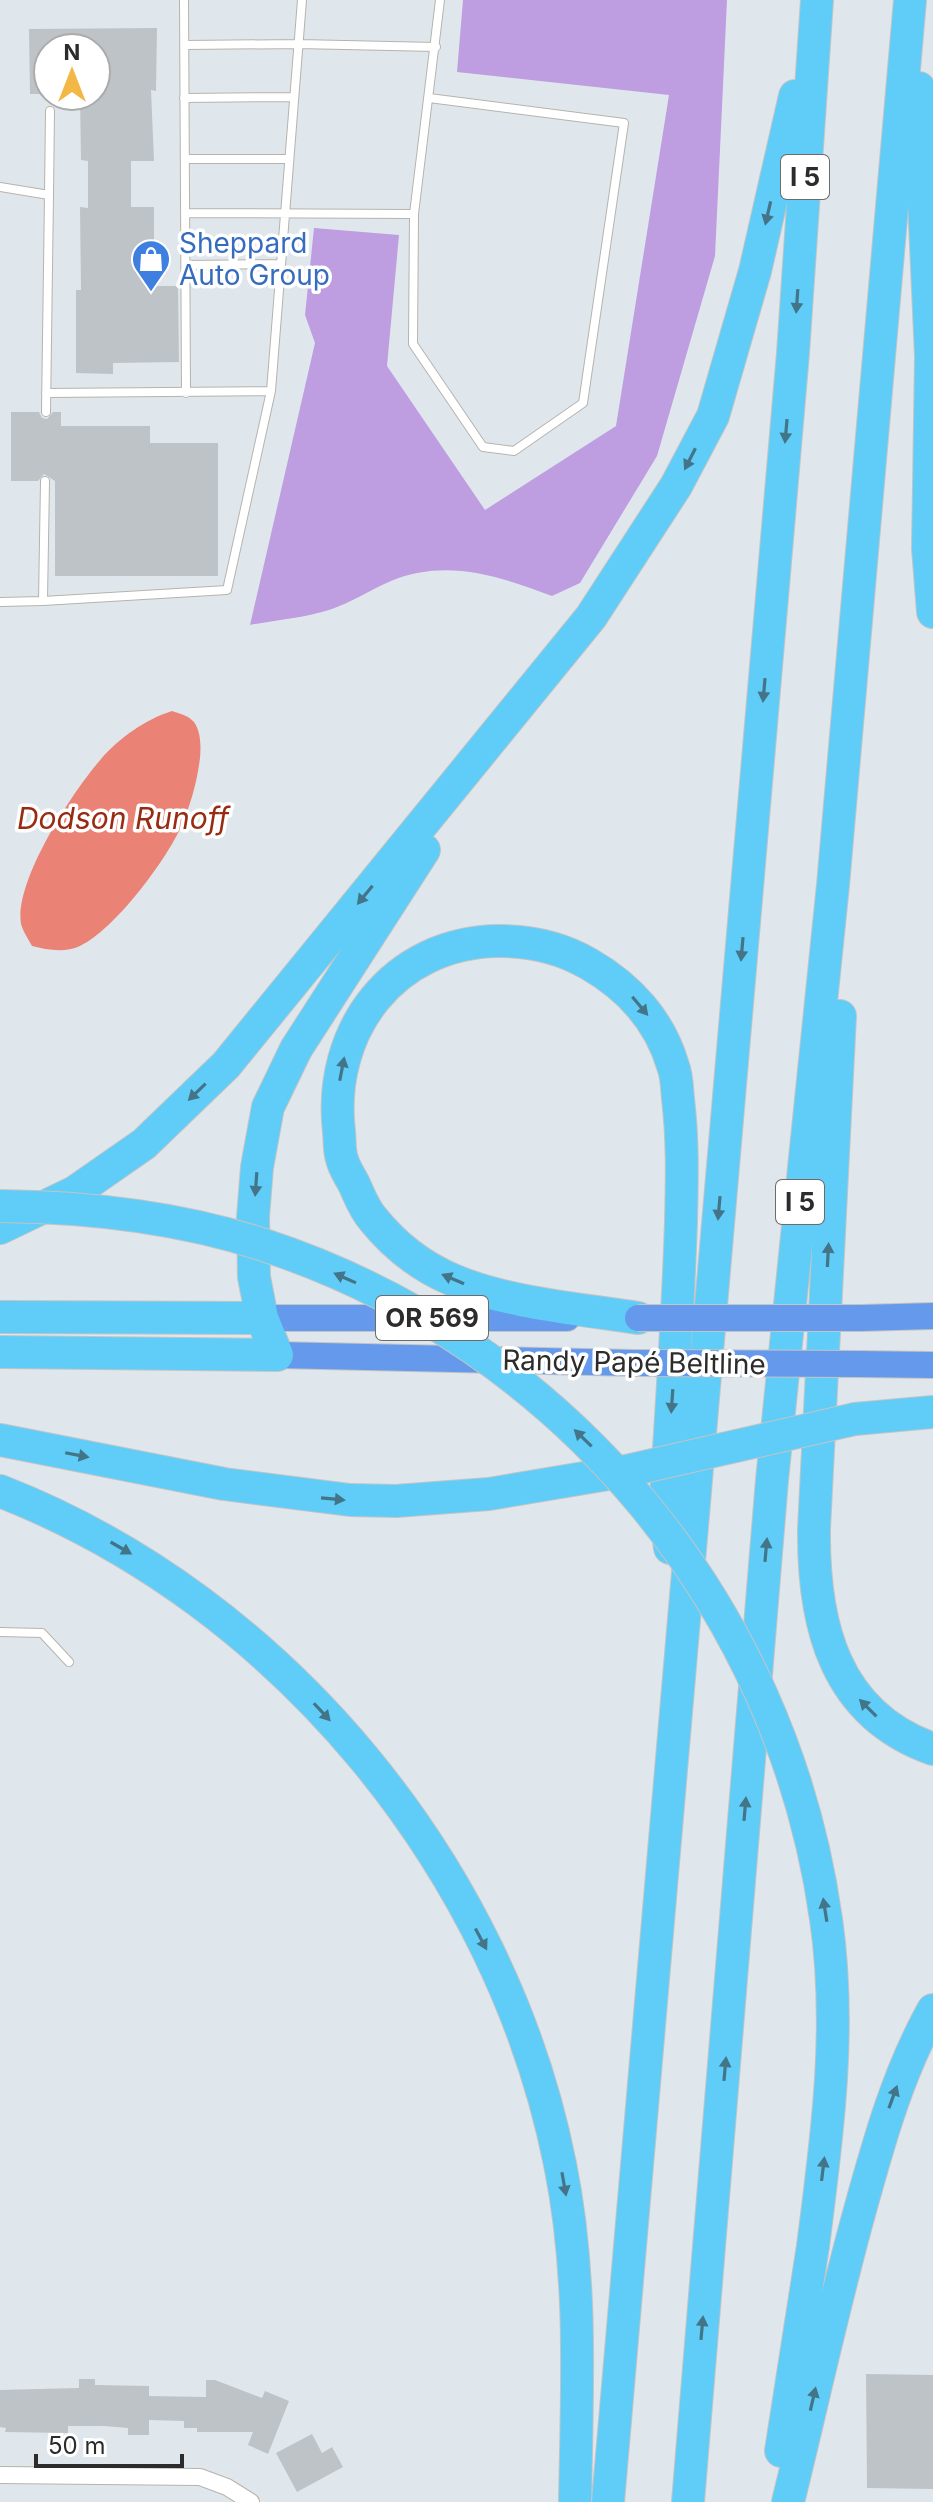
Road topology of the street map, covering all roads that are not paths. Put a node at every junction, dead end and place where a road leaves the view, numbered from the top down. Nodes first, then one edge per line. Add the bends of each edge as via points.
1 (184, 0) edge
2 (302, 0) edge
3 (440, 0) edge
4 (817, 0) edge
5 (913, 0) edge
6 (299, 44) junction
7 (184, 45) junction
8 (436, 47) junction
9 (294, 97) junction
10 (184, 98) junction
11 (429, 98) junction
12 (50, 112) edge
13 (185, 159) junction
14 (289, 159) junction
15 (0, 187) edge
16 (49, 195) junction
17 (185, 213) junction
18 (285, 214) junction
19 (414, 214) junction
20 (281, 264) junction
21 (186, 265) junction
22 (271, 391) junction
23 (46, 393) junction
24 (186, 393) junction
25 (46, 412) dead end
26 (45, 481) dead end
27 (43, 601) junction
28 (0, 602) edge
29 (933, 612) edge
30 (504, 726) junction
31 (833, 885) junction
32 (0, 1206) edge
33 (0, 1228) edge
34 (933, 1316) edge
35 (0, 1317) edge
36 (262, 1318) junction
37 (638, 1318) junction
38 (0, 1352) edge
39 (277, 1355) junction
40 (933, 1365) edge
41 (933, 1412) edge
42 (0, 1440) edge
43 (0, 1491) edge
44 (683, 1629) junction
45 (0, 1632) edge
46 (69, 1662) dead end
47 (933, 1749) edge
48 (933, 2010) edge
49 (0, 2475) edge
50 (251, 2502) edge
51 (575, 2502) edge
52 (608, 2502) edge
53 (688, 2502) edge
54 (773, 2502) edge
55 (788, 2502) edge

1 - 7 lane
2 - 6 lane
3 - 8 lane
4 -> 30 highway via 755,271 713,416 676,486 591,617
4 -> 44 highway, I 5 via 793,353
5 - 29 highway via 931,357 928,548
5 - 31 highway, I 5
6 - 7 lane
6 - 8 lane
6 - 9 lane
7 - 10 lane
8 - 11 lane
9 - 10 lane
9 - 14 lane
10 - 13 lane
11 - 19 lane
11 - 19 lane via 624,123 583,403 514,451 483,447 413,344
12 - 16 lane
13 - 14 lane
13 - 17 lane
14 - 18 lane
15 - 16 lane
16 - 23 lane
17 - 18 lane
17 - 21 lane
18 - 19 lane
18 - 20 lane
20 - 21 lane
20 - 22 lane
21 - 24 lane
22 - 24 lane
22 - 27 lane via 227,590
23 - 24 lane
23 - 25 lane
26 - 27 lane
27 - 28 lane
30 -> 33 highway via 226,1065 144,1144 75,1192
30 -> 36 highway via 296,1049 268,1107 253,1217 254,1277
47 -> 31 highway via 896,1733 851,1690 827,1642 817,1594 814,1529 841,990
53 -> 31 highway, I 5 via 772,1480
54 -> 32 highway, bridge via 813,2246 829,2116 833,2019 827,1922 805,1816 770,1712 720,1612 666,1531 596,1450 537,1396 419,1314 263,1245 188,1225 82,1209
34 - 37 main road, Randy Papé Beltline / OR 569, bridge
35 - 36 highway, Randy Papé Beltline / OR 569
36 - 37 main road, Randy Papé Beltline / OR 569
36 - 39 highway
37 -> 44 highway via 517,1298 454,1280 408,1255 371,1218 342,1160 335,1102 347,1044 384,988 426,958 480,941 543,945 580,959 611,976 644,1008 674,1066 683,1171 665,1512
38 - 39 highway, Randy Papé Beltline / OR 569
39 - 40 main road, Randy Papé Beltline / OR 569, bridge
42 -> 41 highway, bridge via 238,1487 396,1501 489,1494 626,1471 855,1419
43 -> 51 highway via 54,1512 129,1553 238,1633 347,1738 444,1870 515,2011 560,2162 578,2307
44 - 52 highway, I 5
45 - 46 lane via 42,1633
55 -> 48 highway via 882,2130
49 - 50 street via 200,2477

